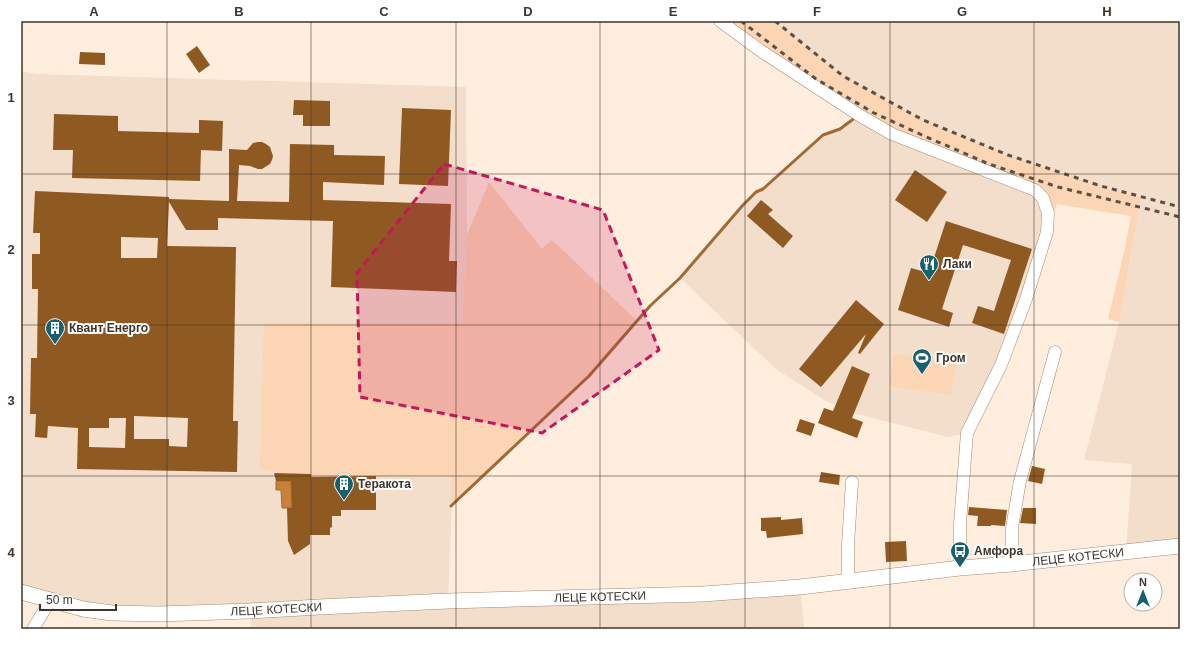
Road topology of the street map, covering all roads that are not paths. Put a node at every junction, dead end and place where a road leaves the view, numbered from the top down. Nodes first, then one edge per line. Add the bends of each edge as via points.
1 (720, 21) edge
2 (1055, 352) dead end
3 (852, 482) dead end
4 (1180, 546) edge
5 (1012, 564) junction
6 (960, 568) junction
7 (848, 582) junction
8 (21, 592) edge
9 (50, 601) junction
10 (33, 629) edge

1 - 6 street via 768,56 892,134 1035,190 1043,198 1048,213 1047,232 1041,253 1001,365 967,433 960,524
2 - 5 street via 1020,481 1012,528
3 - 7 street
4 - 5 main road, ЛЕЦЕ КОТЕСКИ
5 - 6 main road, ЛЕЦЕ КОТЕСКИ
6 - 7 main road, ЛЕЦЕ КОТЕСКИ
7 - 9 main road, ЛЕЦЕ КОТЕСКИ via 703,594 448,601 160,614 112,613
8 - 9 main road, ЛЕЦЕ КОТЕСКИ
9 - 10 street

